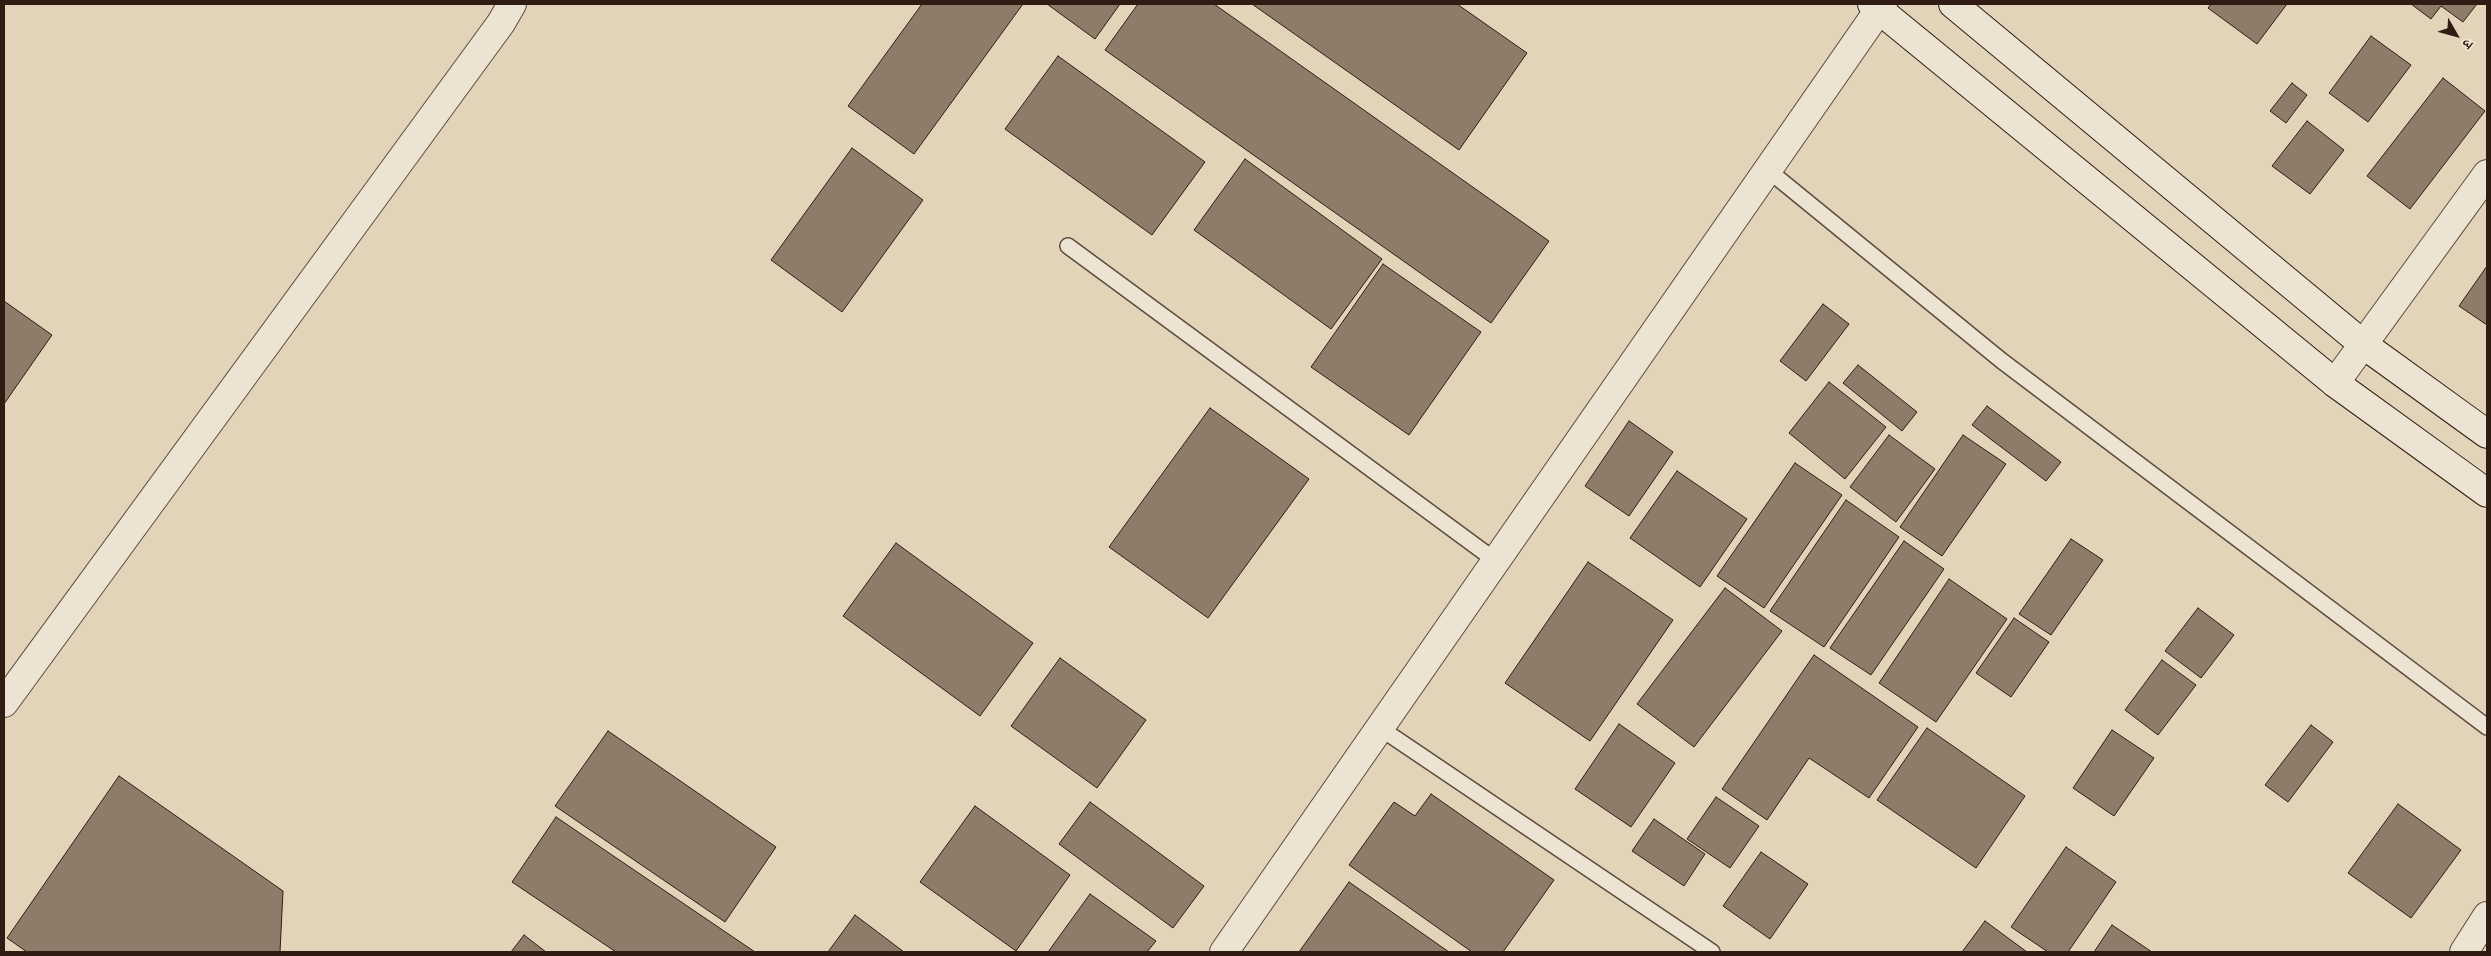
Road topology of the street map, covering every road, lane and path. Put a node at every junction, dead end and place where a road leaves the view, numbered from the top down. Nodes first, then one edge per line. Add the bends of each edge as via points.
1 (512, 4) edge
2 (1953, 4) edge
3 (1878, 6) edge
4 (1768, 170) junction
5 (2487, 174) edge
6 (1068, 246) dead end
7 (2364, 345) junction
8 (2335, 383) junction
9 (2487, 434) edge
10 (2487, 493) edge
11 (1496, 561) junction
12 (4, 703) edge
13 (2487, 727) edge
14 (1380, 728) junction
15 (2487, 916) edge
16 (1224, 952) edge
17 (1712, 952) edge
18 (2464, 952) edge

1 - 12 street
2 - 7 street
3 - 4 street
3 - 8 street
4 - 11 street
4 - 13 lane via 2002,361
5 - 7 street
6 - 11 lane
7 - 8 street
7 - 9 street
8 - 10 street
11 - 14 street
14 - 16 street
14 - 17 lane
15 - 18 street

